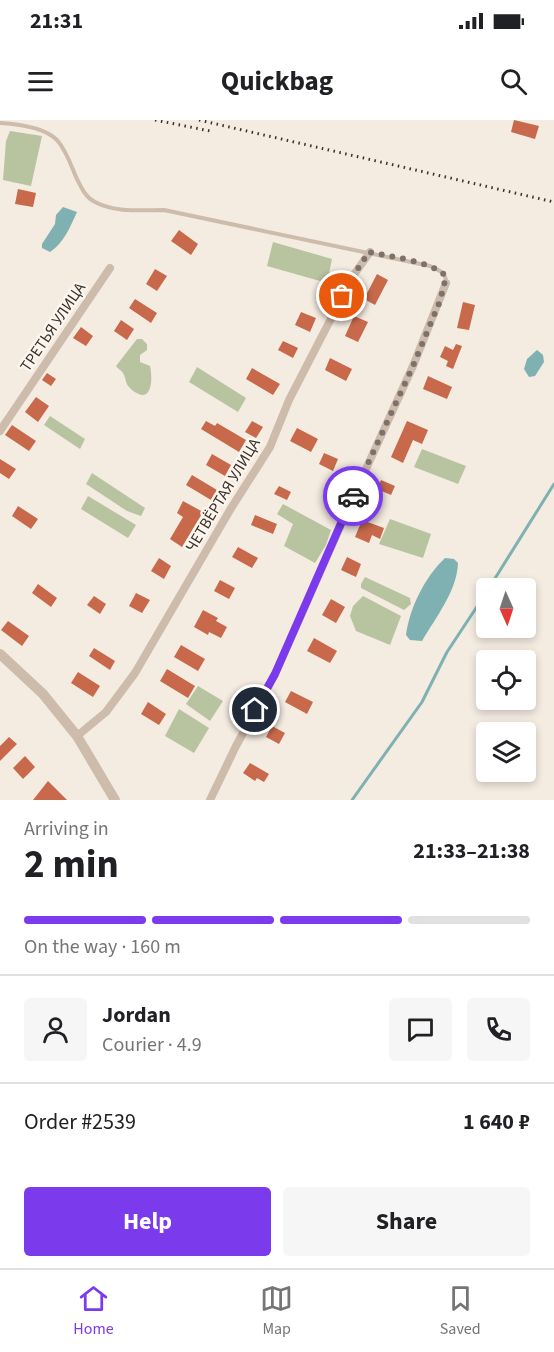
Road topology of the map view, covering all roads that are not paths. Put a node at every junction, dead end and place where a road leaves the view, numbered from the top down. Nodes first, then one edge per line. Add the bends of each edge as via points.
1 (0, 123) edge
2 (369, 252) junction
3 (110, 268) dead end
4 (446, 283) joint
5 (0, 431) edge
6 (0, 654) edge
7 (77, 736) junction
8 (115, 800) edge
9 (210, 800) edge

1 - 2 lane via 43,131 56,139 81,189 96,203 114,208 164,210
2 - 4 lane via 430,266 444,273
2 - 7 street, ЧЕТВЁРТАЯ УЛИЦА via 294,390 270,447 135,674 106,712
3 - 5 street, ТРЕТЬЯ УЛИЦА
4 - 9 street via 413,366 275,674
6 - 7 street via 43,693
7 - 8 street

